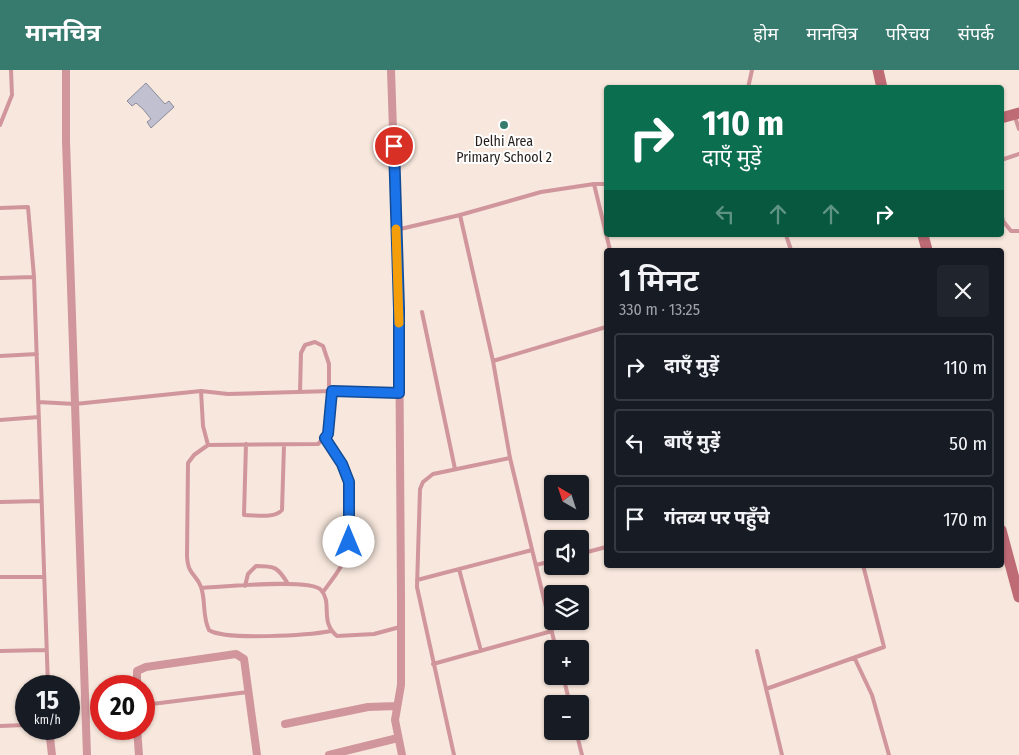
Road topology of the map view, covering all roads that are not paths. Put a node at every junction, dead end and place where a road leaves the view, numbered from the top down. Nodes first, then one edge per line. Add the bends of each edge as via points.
1 (11, 70) edge
2 (66, 70) edge
3 (391, 70) edge
4 (752, 70) edge
5 (878, 70) edge
6 (749, 85) edge
7 (881, 85) edge
8 (1017, 114) edge
9 (1004, 117) edge
10 (0, 125) edge
11 (1019, 129) edge
12 (1019, 154) edge
13 (1004, 159) edge
14 (594, 184) junction
15 (604, 184) edge
16 (0, 208) edge
17 (460, 215) junction
18 (1004, 221) edge
19 (604, 225) edge
20 (396, 230) junction
21 (1019, 231) edge
22 (34, 277) junction
23 (0, 278) edge
24 (422, 312) dead end
25 (604, 328) edge
26 (37, 354) junction
27 (0, 356) edge
28 (493, 361) junction
29 (201, 391) junction
30 (331, 391) junction
31 (300, 392) junction
32 (399, 393) junction
33 (38, 402) junction
34 (75, 404) junction
35 (39, 417) junction
36 (0, 420) edge
37 (325, 438) junction
38 (246, 444) junction
39 (208, 445) junction
40 (284, 445) junction
41 (510, 458) junction
42 (456, 469) junction
43 (42, 501) junction
44 (0, 502) edge
45 (1004, 541) edge
46 (604, 548) edge
47 (532, 550) junction
48 (589, 552) edge
49 (544, 563) edge
50 (536, 565) junction
51 (865, 568) edge
52 (459, 569) junction
53 (0, 577) edge
54 (44, 577) junction
55 (417, 580) junction
56 (288, 584) junction
57 (245, 586) junction
58 (202, 588) junction
59 (323, 592) junction
60 (1019, 596) edge
61 (400, 627) junction
62 (331, 631) junction
63 (552, 631) junction
64 (554, 640) edge
65 (46, 650) junction
66 (0, 651) edge
67 (481, 651) junction
68 (757, 651) dead end
69 (855, 659) junction
70 (434, 664) junction
71 (47, 675) edge
72 (137, 675) edge
73 (766, 689) junction
74 (248, 692) junction
75 (155, 704) edge
76 (396, 706) junction
77 (285, 724) dead end
78 (15, 725) edge
79 (0, 726) edge
80 (398, 738) junction
81 (50, 740) edge
82 (138, 740) edge
83 (578, 740) edge
84 (52, 755) edge
85 (87, 755) edge
86 (139, 755) edge
87 (257, 755) edge
88 (328, 755) edge
89 (402, 755) edge
90 (454, 755) edge
91 (582, 755) edge
92 (782, 755) edge
93 (890, 755) edge

1 - 10 lane via 12,95
2 - 34 street
3 - 20 street
4 - 6 lane
5 - 7 street
8 - 9 street
8 - 11 lane
12 - 13 lane
14 - 15 lane
14 - 17 lane via 541,192
14 - 19 lane
16 - 22 lane via 28,207
17 - 20 lane
17 - 28 lane
18 - 21 lane via 1011,231
20 - 32 street
22 - 23 lane
22 - 26 lane
24 - 42 lane
25 - 28 lane
26 - 27 lane
26 - 33 lane
28 - 41 lane
29 - 31 lane via 228,394
29 - 34 lane
29 - 39 lane via 203,426
30 - 31 lane
30 - 31 lane via 327,355 323,346 315,342 306,345 301,353
30 - 32 lane
30 - 37 lane
32 - 61 street
33 - 34 lane
33 - 35 lane
34 - 85 street
35 - 36 lane
35 - 43 lane
37 - 40 lane via 318,444
37 - 59 lane via 349,482 349,549
38 - 39 lane
38 - 40 lane
38 - 40 lane via 244,515 279,514 282,510
39 - 58 lane via 188,464 187,564
41 - 42 lane
41 - 47 lane
42 - 55 lane via 428,477 420,489
43 - 44 lane
43 - 54 lane
45 - 60 street
46 - 48 lane
47 - 50 lane
47 - 52 lane
49 - 50 lane
50 - 63 lane
51 - 69 lane via 884,647
52 - 55 lane
52 - 67 lane
53 - 54 lane
54 - 65 lane
55 - 70 lane
56 - 57 lane
56 - 57 lane via 278,569 256,566 248,574
56 - 59 lane via 318,587
57 - 58 lane
58 - 62 lane via 206,624 213,633 267,635
59 - 62 lane via 326,622
61 - 62 lane via 374,634 347,636 337,636
61 - 76 street via 400,685
63 - 64 lane
63 - 67 lane
65 - 66 lane
65 - 71 lane
67 - 70 lane
68 - 73 lane
69 - 73 lane
69 - 93 lane via 872,695
70 - 90 lane
72 - 74 street via 137,671 146,667 236,654 244,660
73 - 92 lane
74 - 75 lane
74 - 87 street
76 - 77 street via 368,708
76 - 80 street
78 - 79 lane
80 - 88 street
80 - 89 street
81 - 84 street
82 - 86 street
83 - 91 lane

